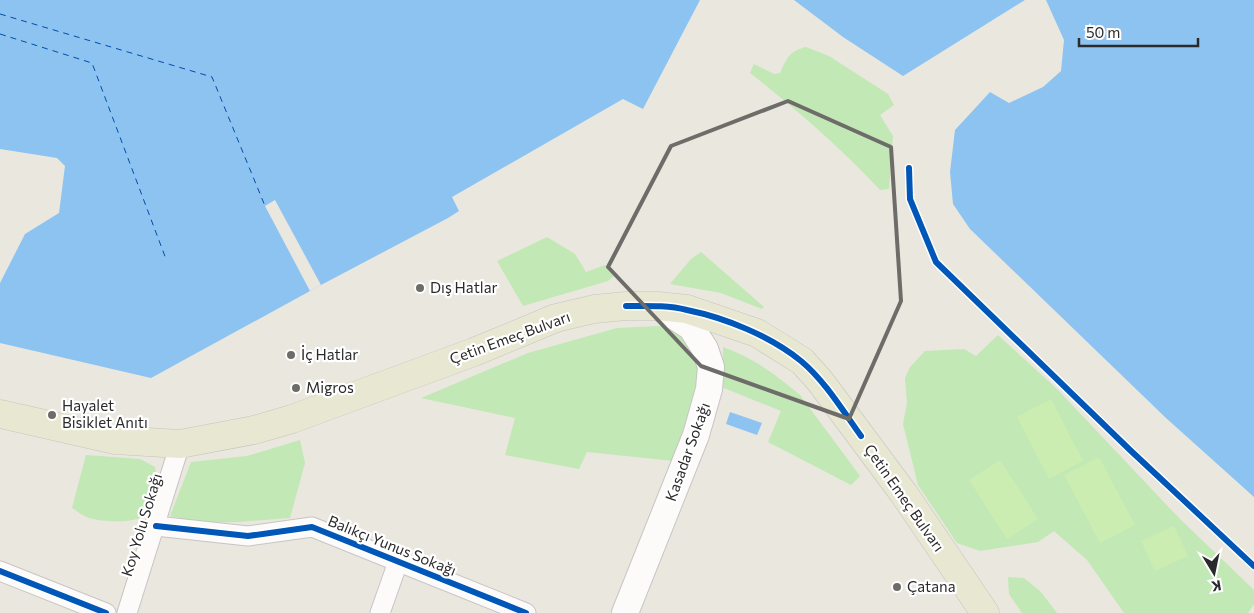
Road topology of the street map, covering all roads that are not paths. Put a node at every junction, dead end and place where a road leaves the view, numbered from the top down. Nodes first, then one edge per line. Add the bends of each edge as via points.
1 (658, 306) junction
2 (0, 414) edge
3 (180, 444) junction
4 (156, 526) junction
5 (398, 562) junction
6 (0, 570) edge
7 (106, 613) edge
8 (127, 613) edge
9 (380, 613) edge
10 (526, 613) edge
11 (625, 613) edge
12 (985, 613) edge

1 - 3 main road, Çetin Emeç Bulvarı via 594,309 556,318 292,419
1 - 11 main road, Kasadar Sokağı via 691,327 703,346 711,367 709,389 690,451
1 - 12 main road, Çetin Emeç Bulvarı via 687,309 757,333 802,362 820,380 904,494
2 - 3 main road, Çetin Emeç Bulvarı via 115,440
3 - 4 street, Koy Yolu Sokağı
4 - 5 street, Balıkçı Yunus Sokağı via 248,536 312,527
4 - 8 street, Koy Yolu Sokağı
5 - 9 street
5 - 10 street, Balıkçı Yunus Sokağı
6 - 7 street

